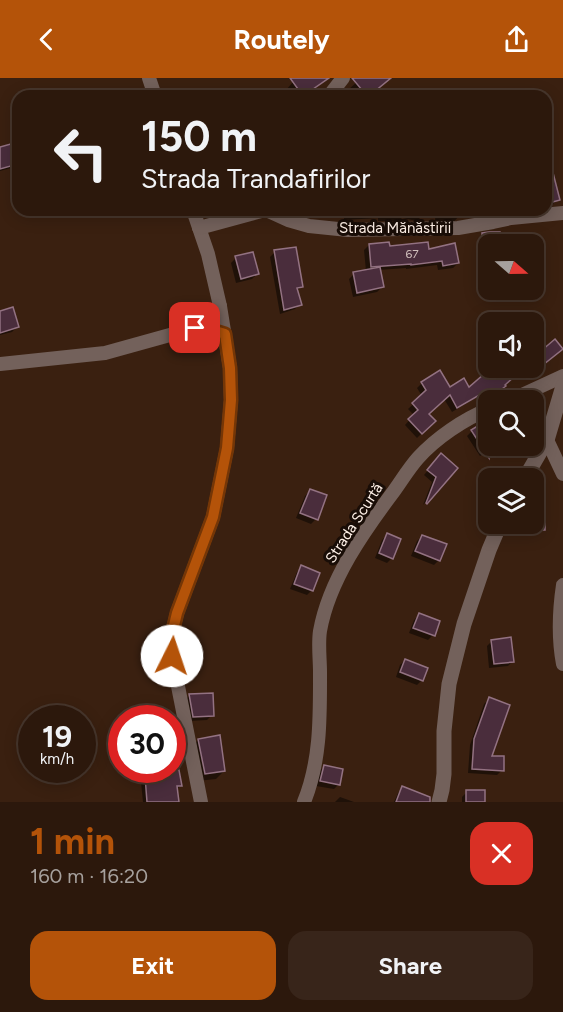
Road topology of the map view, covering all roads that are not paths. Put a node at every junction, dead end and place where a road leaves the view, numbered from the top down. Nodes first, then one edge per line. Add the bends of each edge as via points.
1 (343, 78) edge
2 (334, 90) edge
3 (195, 216) edge
4 (243, 216) edge
5 (279, 216) edge
6 (532, 216) edge
7 (199, 228) junction
8 (220, 306) junction
9 (195, 328) junction
10 (225, 334) junction
11 (0, 364) edge
12 (563, 376) edge
13 (563, 386) edge
14 (533, 390) edge
15 (478, 413) edge
16 (547, 440) junction
17 (531, 468) edge
18 (563, 474) edge
19 (496, 534) edge
20 (563, 585) edge
21 (563, 664) edge
22 (201, 802) edge
23 (304, 802) edge
24 (439, 802) edge

1 - 2 street
3 - 7 street
4 - 7 street
5 - 6 street, Strada Mănăstirii via 309,226 348,230 458,228
7 - 8 street
8 - 9 street
8 - 10 street
9 - 10 street
9 - 11 street via 105,353
10 - 22 street via 231,400 227,448 213,517 171,638
12 - 14 street
13 - 16 street
15 - 23 street, Strada Scurtă via 450,430 419,457 352,552 331,594 320,632 318,748
16 - 17 street
16 - 18 street
19 - 24 street via 464,624 449,684
20 - 21 street via 559,645

